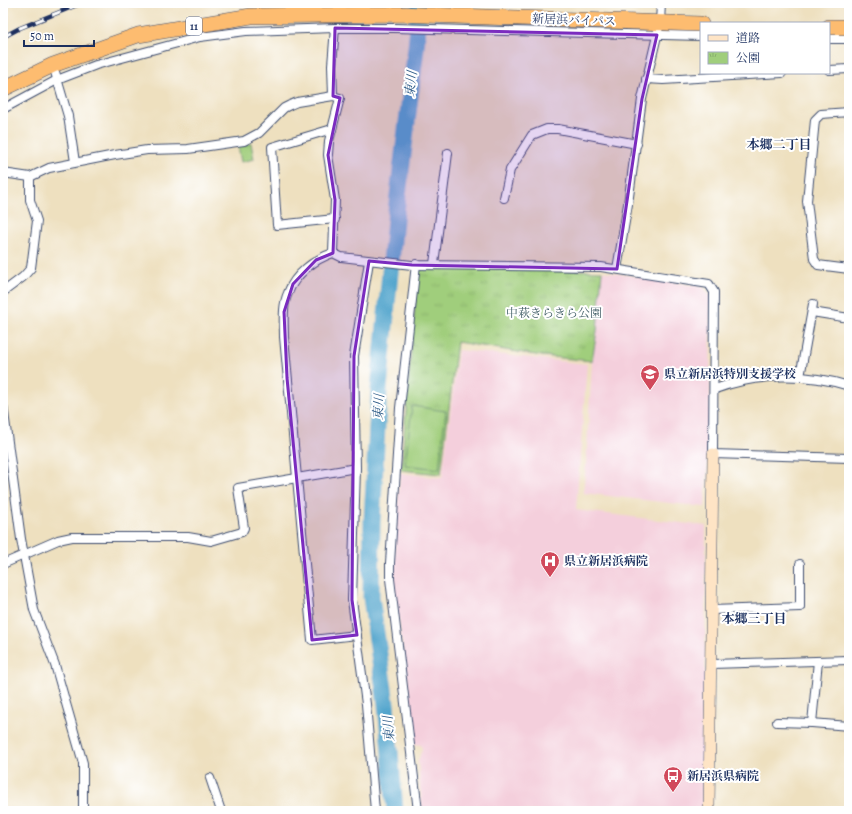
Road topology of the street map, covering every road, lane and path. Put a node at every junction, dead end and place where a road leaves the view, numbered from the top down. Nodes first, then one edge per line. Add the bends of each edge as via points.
1 (661, 3) edge
2 (395, 21) junction
3 (700, 24) edge
4 (830, 27) edge
5 (849, 27) edge
6 (335, 28) junction
7 (659, 29) junction
8 (700, 36) edge
9 (830, 39) edge
10 (849, 39) edge
11 (53, 65) junction
12 (849, 68) edge
13 (830, 70) edge
14 (765, 74) edge
15 (646, 78) junction
16 (56, 80) junction
17 (3, 89) edge
18 (333, 96) junction
19 (3, 109) edge
20 (849, 112) edge
21 (332, 129) junction
22 (637, 144) junction
23 (448, 153) dead end
24 (75, 162) junction
25 (3, 173) edge
26 (30, 177) junction
27 (504, 198) dead end
28 (335, 219) junction
29 (333, 253) junction
30 (372, 261) junction
31 (434, 264) junction
32 (414, 265) junction
33 (617, 269) junction
34 (849, 270) edge
35 (3, 292) edge
36 (849, 318) edge
37 (800, 377) junction
38 (849, 386) edge
39 (715, 388) junction
40 (3, 405) edge
41 (713, 454) junction
42 (849, 458) edge
43 (356, 468) junction
44 (297, 478) junction
45 (24, 554) junction
46 (3, 564) edge
47 (800, 564) dead end
48 (712, 610) junction
49 (356, 635) junction
50 (849, 660) edge
51 (818, 661) junction
52 (712, 664) junction
53 (777, 722) dead end
54 (812, 723) junction
55 (849, 726) edge
56 (210, 778) dead end
57 (83, 811) edge
58 (221, 811) edge
59 (375, 811) edge
60 (418, 811) edge
61 (709, 811) edge

1 - 7 street
2 - 6 street
2 - 7 highway, 新居浜バイパス / 11
2 - 11 highway, 新居浜バイパス / 11 via 251,16 138,35
3 - 7 highway, 新居浜バイパス / 11
4 - 5 highway
6 - 16 street via 246,31 200,37 96,65
6 - 18 street
7 - 8 street
7 - 15 street
9 - 10 street
11 - 16 street
11 - 17 highway, 新居浜バイパス / 11
12 - 13 street
14 - 15 street via 663,80
15 - 22 street
16 - 19 street
16 - 24 street via 68,116
18 - 21 street via 340,98
18 - 24 street via 297,102 284,108 259,133 244,141 147,150
20 - 34 street via 821,114 815,120 808,201 814,259 818,265
21 - 28 street via 328,155
21 - 28 street via 272,147 277,225
22 - 27 street via 558,129 547,129 532,135 510,170
22 - 33 street
23 - 31 street
24 - 26 street via 49,168
25 - 26 street
26 - 35 street via 30,200 37,221 31,268
28 - 29 street
29 - 30 street via 341,257
29 - 44 street via 316,260 293,284 287,294 284,312 287,378
30 - 32 street
30 - 43 street via 354,356
31 - 32 street
31 - 33 street
32 - 60 street via 400,408 390,579
33 - 39 street via 709,284 714,292
36 - 37 street via 812,308
37 - 38 street
37 - 39 street via 771,376
39 - 41 street
40 - 45 street
41 - 42 street
41 - 48 street
43 - 44 street
43 - 49 street via 352,600
44 - 45 street via 238,488 244,528 242,532 211,541 188,536 72,537
44 - 49 street via 312,640
45 - 46 street
45 - 57 street via 34,610 55,665 83,763
47 - 48 street via 800,607
48 - 52 street
49 - 59 street via 366,704
50 - 51 street
51 - 52 street
51 - 54 street
52 - 61 street
53 - 54 street
54 - 55 street
56 - 58 street

